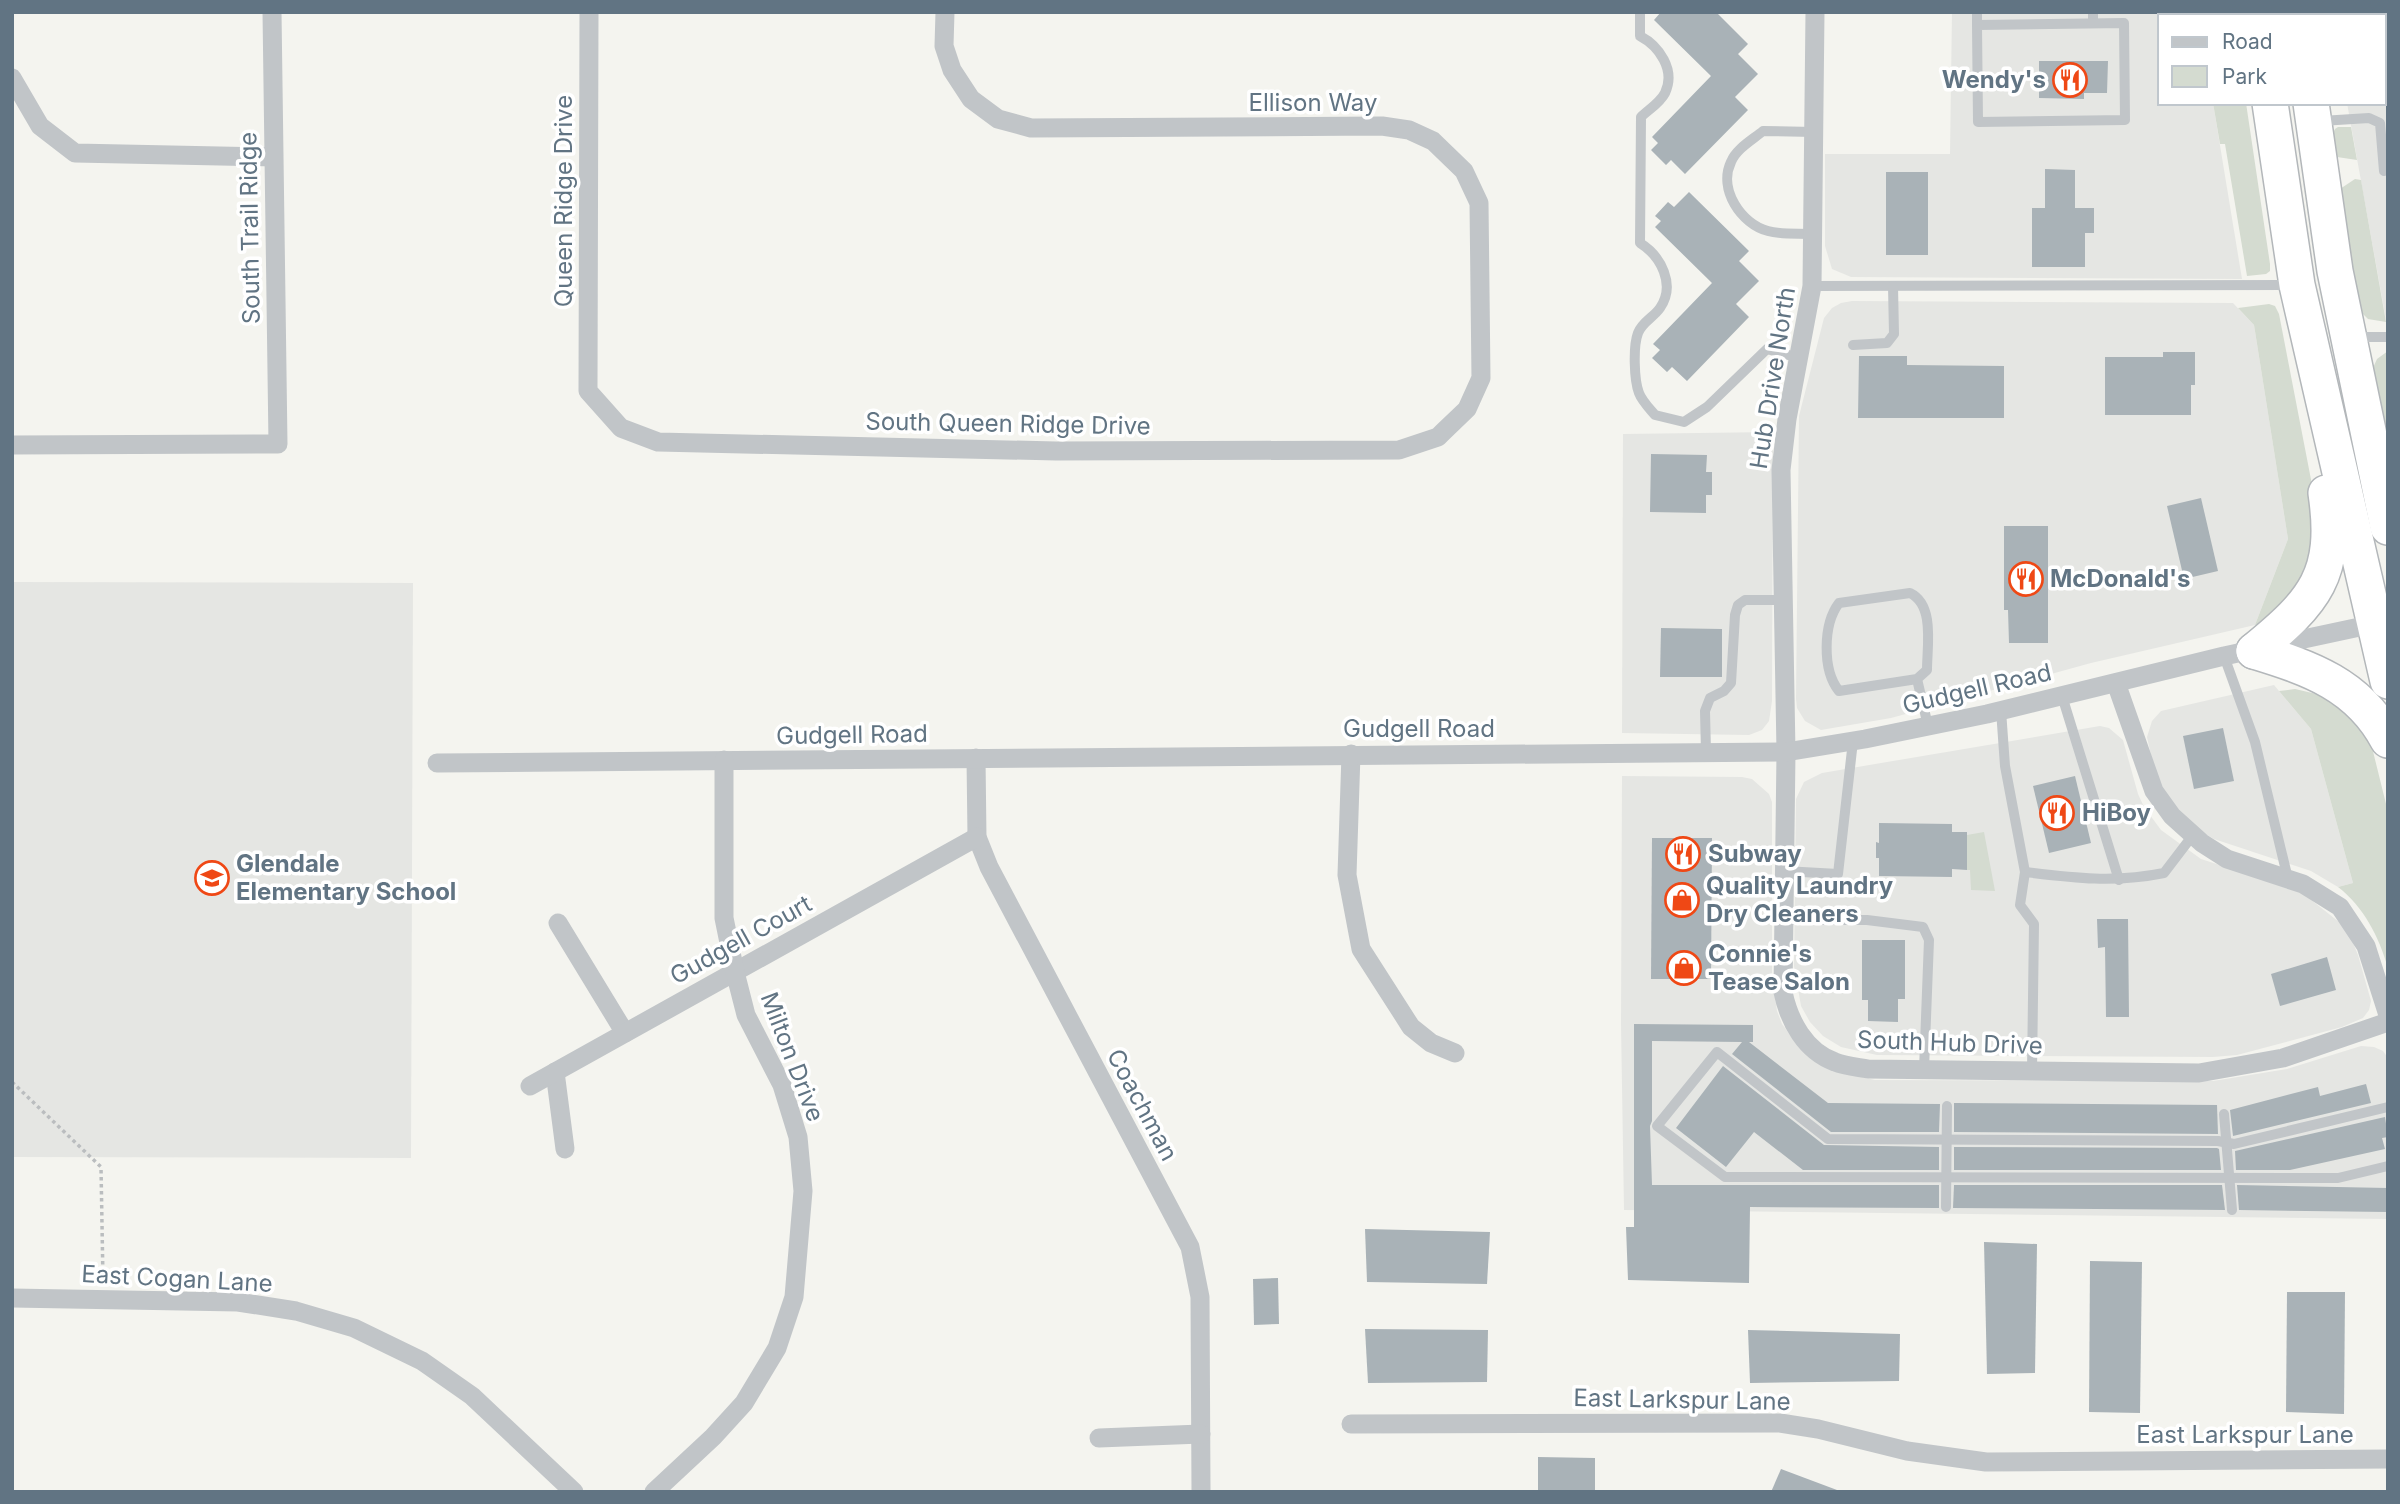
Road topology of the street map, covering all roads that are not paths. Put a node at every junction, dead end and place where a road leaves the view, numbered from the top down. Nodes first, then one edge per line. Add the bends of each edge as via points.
1 (272, 12) edge
2 (589, 12) edge
3 (945, 12) edge
4 (1640, 12) edge
5 (1815, 12) edge
6 (1977, 12) edge
7 (2093, 18) edge
8 (1977, 25) junction
9 (12, 78) edge
10 (2270, 105) edge
11 (2312, 112) edge
12 (1814, 132) junction
13 (273, 156) junction
14 (2384, 171) dead end
15 (1813, 234) junction
16 (2297, 285) junction
17 (1812, 286) junction
18 (1893, 286) junction
19 (2349, 337) junction
20 (2388, 337) edge
21 (1853, 345) dead end
22 (1799, 358) junction
23 (2317, 375) junction
24 (588, 391) joint
25 (1443, 432) joint
26 (12, 445) edge
27 (2388, 527) edge
28 (1783, 600) junction
29 (2381, 622) edge
30 (2239, 653) junction
31 (1917, 679) junction
32 (2388, 681) edge
33 (2116, 683) junction
34 (2062, 696) junction
35 (2001, 710) junction
36 (1928, 726) junction
37 (2388, 740) edge
38 (1853, 741) junction
39 (1786, 751) junction
40 (1706, 752) junction
41 (1351, 754) junction
42 (976, 758) junction
43 (724, 760) junction
44 (437, 763) dead end
45 (2193, 835) junction
46 (976, 837) junction
47 (1784, 871) junction
48 (2025, 873) junction
49 (2288, 879) junction
50 (2119, 880) junction
51 (1784, 920) junction
52 (558, 923) dead end
53 (735, 972) junction
54 (2388, 1015) edge
55 (2388, 1022) edge
56 (625, 1033) junction
57 (1455, 1053) dead end
58 (1924, 1070) junction
59 (2032, 1071) junction
60 (555, 1072) junction
61 (530, 1086) dead end
62 (1947, 1106) dead end
63 (2388, 1107) edge
64 (2224, 1114) dead end
65 (1946, 1140) junction
66 (2226, 1143) junction
67 (565, 1149) dead end
68 (2388, 1166) edge
69 (1945, 1178) junction
70 (2231, 1179) junction
71 (1946, 1208) dead end
72 (2232, 1210) dead end
73 (12, 1298) edge
74 (1351, 1424) dead end
75 (1201, 1434) junction
76 (1099, 1438) dead end
77 (2388, 1459) edge
78 (574, 1492) edge
79 (654, 1492) edge
80 (1201, 1492) edge

1 - 13 street, South Trail Ridge
2 - 24 street, Queen Ridge Drive
3 - 25 street, Ellison Way via 944,46 952,71 971,99 998,119 1031,128 1382,126 1409,130 1433,141 1464,171 1479,203 1480,378 1467,409
4 - 22 lane via 1640,36 1657,48 1668,78 1665,93 1641,117 1640,243 1664,269 1667,284 1660,309 1638,332 1639,394 1655,415 1685,422 1767,349
5 - 12 street, Hub Drive North
6 - 8 lane
7 - 8 lane
7 - 8 lane via 2124,23 2125,120 1978,122
9 - 13 street via 40,126 75,153
10 - 16 highway
11 - 14 lane via 2380,123
11 - 19 highway
12 - 15 street, Hub Drive North
12 - 15 lane via 1763,131 1730,163 1728,191 1736,208 1752,223 1768,231
13 - 26 street, South Trail Ridge via 278,444
15 - 17 street, Hub Drive North
16 - 18 lane
16 - 23 highway
17 - 18 lane
17 - 22 street, Hub Drive North
18 - 21 lane via 1891,341
19 - 20 lane
19 - 27 highway
22 - 28 street, Hub Drive North via 1781,470
23 - 29 highway
23 - 30 highway via 2328,558 2310,596 2277,632
24 - 25 street, South Queen Ridge Drive via 621,428 658,442 1056,451 1399,450
28 - 39 street, Hub Drive North
28 - 40 lane via 1745,600 1738,605 1731,683 1710,698 1705,711
29 - 30 street, Gudgell Road
29 - 32 highway
30 - 33 street, Gudgell Road
30 - 37 highway via 2293,663 2344,688
30 - 49 lane
31 - 31 lane via 1839,691 1827,664 1828,631 1839,603 1910,593 1919,597 1926,609 1927,670
31 - 36 lane
33 - 34 street, Gudgell Road
33 - 45 street via 2154,791
34 - 35 street, Gudgell Road
34 - 50 lane
35 - 36 street, Gudgell Road
35 - 48 lane via 2005,766
36 - 38 street, Gudgell Road
38 - 39 street, Gudgell Road
38 - 47 lane via 1838,874
39 - 40 street, Gudgell Road
39 - 47 street, South Hub Drive
40 - 41 street, Gudgell Road
41 - 42 street, Gudgell Road
41 - 57 street via 1347,875 1361,949 1411,1027 1431,1043
42 - 43 street, Gudgell Road
42 - 46 street, Coachman
43 - 44 street, Gudgell Road
43 - 53 street, Milton Drive via 724,918
45 - 49 street via 2227,859
45 - 50 lane via 2164,873
46 - 53 street, Gudgell Court
46 - 75 street, Coachman via 1190,1247 1200,1297
47 - 51 street, South Hub Drive
48 - 50 lane
48 - 59 lane via 2020,905 2034,925
49 - 54 street via 2340,907 2366,946
51 - 58 street, South Hub Drive via 1785,1002 1799,1034 1811,1047 1834,1062 1868,1069
51 - 58 lane via 1867,920 1923,927 1929,940
52 - 56 street
53 - 56 street, Gudgell Court
53 - 79 street, Milton Drive via 746,1015 782,1085 798,1137 803,1191 794,1297 778,1348 744,1404
55 - 59 street, South Hub Drive via 2283,1058 2199,1073
56 - 60 street, Gudgell Court
58 - 59 street, South Hub Drive
60 - 61 street, Gudgell Court
60 - 67 street
62 - 65 lane
63 - 66 lane
64 - 66 lane
65 - 66 lane
65 - 69 lane
65 - 69 lane via 1828,1139 1717,1052 1657,1126 1725,1177
66 - 70 lane
68 - 70 lane via 2338,1178
69 - 70 lane
69 - 71 lane
70 - 72 lane
73 - 78 street, East Cogan Lane via 238,1302 296,1311 354,1328 422,1361 472,1396
74 - 77 street, East Larkspur Lane via 1780,1423 1908,1451 1986,1462
75 - 76 street
75 - 80 street, Coachman

